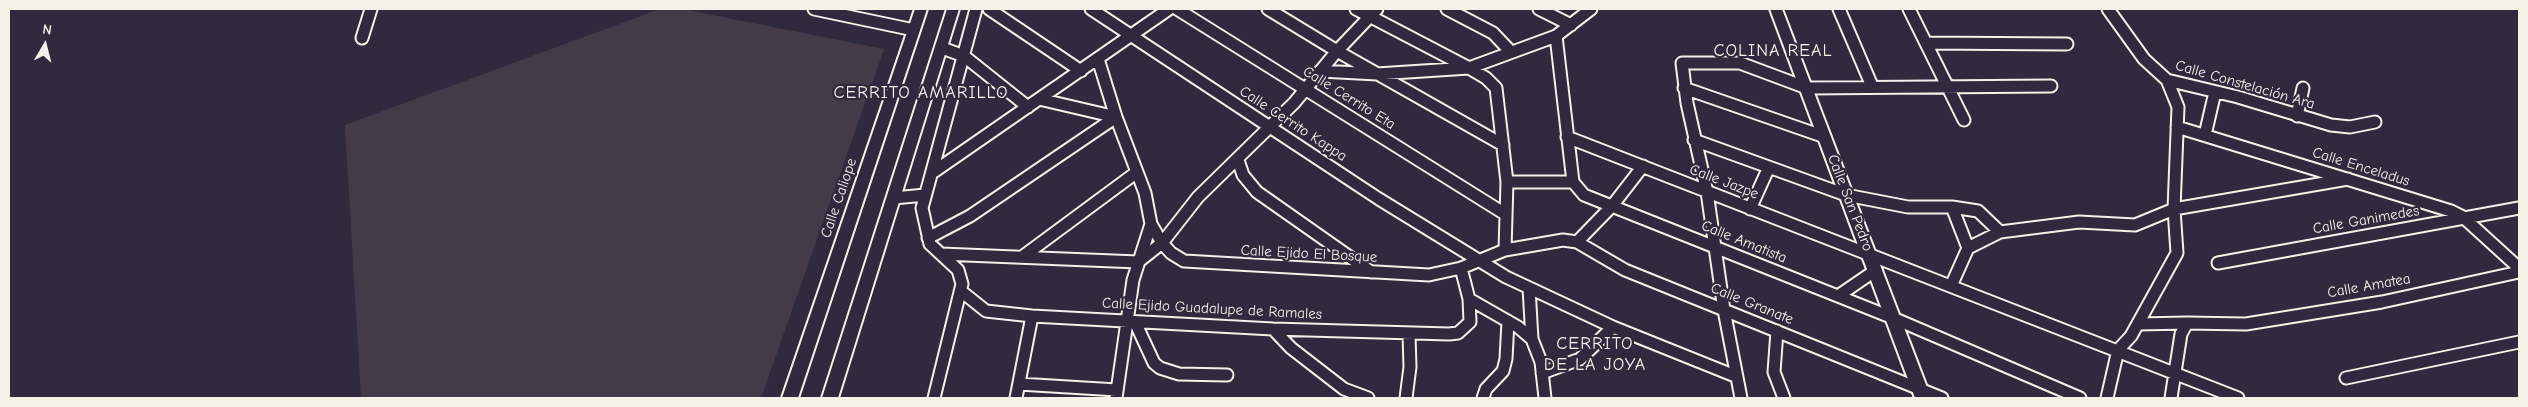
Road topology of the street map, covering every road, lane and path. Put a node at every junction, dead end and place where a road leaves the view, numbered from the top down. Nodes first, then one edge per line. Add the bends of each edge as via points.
1 (371, 9) edge
2 (814, 9) edge
3 (921, 9) edge
4 (953, 9) edge
5 (976, 9) edge
6 (989, 9) edge
7 (1091, 9) edge
8 (1169, 9) edge
9 (1177, 9) edge
10 (1268, 9) edge
11 (1356, 9) edge
12 (1447, 9) edge
13 (1539, 9) edge
14 (1591, 9) edge
15 (1776, 9) edge
16 (1839, 9) edge
17 (1909, 9) edge
18 (2108, 9) edge
19 (1373, 13) edge
20 (1571, 25) junction
21 (914, 30) junction
22 (1132, 35) junction
23 (1556, 36) junction
24 (362, 38) dead end
25 (1926, 43) junction
26 (2067, 44) dead end
27 (942, 48) junction
28 (1337, 51) junction
29 (1511, 52) junction
30 (964, 56) junction
31 (1098, 59) junction
32 (1469, 68) junction
33 (1081, 71) junction
34 (1320, 71) junction
35 (1377, 74) junction
36 (2167, 80) junction
37 (1947, 85) junction
38 (1872, 86) junction
39 (2051, 86) dead end
40 (1684, 88) junction
41 (1807, 88) junction
42 (2303, 88) dead end
43 (1307, 89) junction
44 (2215, 92) junction
45 (1039, 99) junction
46 (1028, 106) junction
47 (1116, 116) junction
48 (2297, 116) junction
49 (1964, 120) dead end
50 (2375, 122) dead end
51 (1270, 126) junction
52 (2177, 127) junction
53 (2205, 135) junction
54 (1567, 137) junction
55 (1825, 137) junction
56 (1694, 140) junction
57 (1503, 145) junction
58 (1238, 160) junction
59 (1643, 166) junction
60 (1769, 167) junction
61 (1137, 172) junction
62 (932, 173) junction
63 (2348, 179) junction
64 (1507, 182) junction
65 (1573, 182) junction
66 (1707, 192) junction
67 (925, 195) junction
68 (1584, 195) joint
69 (1846, 195) junction
70 (894, 198) junction
71 (1612, 206) junction
72 (1952, 207) junction
73 (2519, 208) edge
74 (1750, 209) junction
75 (2174, 209) junction
76 (1505, 214) junction
77 (2463, 218) junction
78 (1151, 224) junction
79 (2000, 232) junction
80 (928, 238) junction
81 (1578, 242) junction
82 (1162, 243) junction
83 (1716, 247) junction
84 (1968, 248) junction
85 (1505, 250) junction
86 (941, 254) junction
87 (1870, 254) junction
88 (1022, 256) junction
89 (1480, 261) junction
90 (1138, 262) junction
91 (2218, 263) dead end
92 (1460, 268) junction
93 (1876, 270) junction
94 (2519, 270) edge
95 (1371, 272) junction
96 (1951, 286) junction
97 (1529, 288) junction
98 (961, 291) junction
99 (1838, 296) junction
100 (1469, 299) junction
101 (1724, 310) junction
102 (1032, 316) junction
103 (1893, 318) junction
104 (1508, 321) junction
105 (1131, 322) junction
106 (2187, 323) junction
107 (2138, 324) junction
108 (1613, 327) junction
109 (1273, 329) junction
110 (1777, 331) junction
111 (1409, 334) junction
112 (1532, 339) junction
113 (2519, 342) edge
114 (2118, 350) junction
115 (1542, 373) junction
116 (1227, 375) dead end
117 (2176, 375) junction
118 (1735, 376) junction
119 (2346, 378) dead end
120 (1019, 384) junction
121 (1921, 393) edge
122 (1117, 394) edge
123 (790, 398) edge
124 (830, 398) edge
125 (934, 398) edge
126 (1016, 398) edge
127 (1368, 398) edge
128 (1406, 398) edge
129 (1484, 398) edge
130 (1546, 398) edge
131 (1741, 398) edge
132 (1784, 398) edge
133 (1942, 398) edge
134 (2080, 398) edge
135 (2106, 398) edge
136 (2171, 398) edge
137 (2238, 398) edge

1 - 24 street
2 - 21 street
3 - 21 street, Calle Caliope
4 - 27 street
5 - 30 street
6 - 33 street
7 - 22 street, Calle Cerrito Kappa
8 - 22 street
9 - 43 street, Calle Cerrito Eta
10 - 28 street
11 - 19 street
12 - 29 street via 1493,33
13 - 20 street
14 - 20 street
15 - 41 street, Calle San Pedro
16 - 38 street
17 - 25 street
18 - 36 street, Calle Constelación Ara via 2144,59
19 - 28 street
19 - 32 street
20 - 23 street
21 - 123 street, Calle Caliope
22 - 31 street
22 - 51 street, Calle Cerrito Kappa
23 - 29 street
23 - 54 street
25 - 26 street
25 - 37 street
27 - 30 street
27 - 70 street
28 - 34 street
28 - 35 street
29 - 32 street
30 - 46 street
30 - 62 street
31 - 33 street
31 - 47 street
32 - 35 street
32 - 57 street via 1496,88
33 - 45 street
34 - 35 street
34 - 43 street
35 - 57 street
36 - 44 street, Calle Constelación Ara
36 - 52 street via 2178,107
37 - 38 street
37 - 39 street
37 - 49 street
38 - 41 street
40 - 41 street via 1682,63 1705,62 1752,66
40 - 55 street
40 - 56 street
41 - 55 street, Calle San Pedro
42 - 48 street
43 - 51 street
43 - 76 street, Calle Cerrito Eta
44 - 48 street, Calle Constelación Ara
44 - 53 street
45 - 46 street
45 - 47 street
46 - 62 street
47 - 61 street
47 - 80 street via 970,216
48 - 50 street, Calle Constelación Ara via 2341,127
51 - 58 street
51 - 89 street, Calle Cerrito Kappa
52 - 53 street, Calle Enceladus
52 - 75 street
53 - 63 street, Calle Enceladus
54 - 59 street, Calle Jazpe
54 - 65 street
55 - 69 street, Calle San Pedro
56 - 60 street
56 - 66 street
57 - 64 street
58 - 82 street via 1198,197
58 - 95 street via 1243,175 1257,192
59 - 66 street, Calle Jazpe
59 - 71 street
60 - 69 street
60 - 74 street
61 - 78 street
61 - 88 street
62 - 67 street
63 - 75 street
63 - 77 street, Calle Enceladus via 2443,208
64 - 65 street
64 - 76 street
65 - 68 street
66 - 74 street, Calle Jazpe
66 - 83 street
67 - 70 street
67 - 80 street via 922,208
68 - 71 street, Calle Amatista
69 - 72 street via 1908,207
69 - 87 street, Calle San Pedro
70 - 124 street
71 - 81 street
71 - 83 street, Calle Amatista
72 - 79 street via 1978,211
72 - 84 street
73 - 77 street, Calle Ganimedes
74 - 87 street, Calle Jazpe
75 - 79 street via 2135,225 2079,222
75 - 107 street via 2177,253
76 - 85 street
77 - 91 street, Calle Ganimedes
77 - 94 street, Calle Enceladus
78 - 82 street, Calle Ejido El Bosque
78 - 90 street
79 - 84 street
80 - 86 street via 933,249
81 - 85 street, Calle Ejido El Bosque via 1552,240
81 - 101 street, Calle Granate via 1625,270
82 - 90 street
82 - 95 street, Calle Ejido El Bosque via 1184,261
83 - 99 street, Calle Amatista
83 - 101 street
84 - 96 street
85 - 89 street, Calle Ejido El Bosque
86 - 88 street
86 - 98 street via 958,270
87 - 93 street, Calle San Pedro
87 - 96 street, Calle Jazpe
88 - 90 street
89 - 92 street, Calle Ejido El Bosque
89 - 97 street, Calle Cerrito Kappa
90 - 105 street via 1133,280
92 - 95 street, Calle Ejido El Bosque via 1429,275
92 - 100 street
93 - 99 street
93 - 103 street, Calle San Pedro
94 - 106 street, Calle Amatea via 2382,302 2246,324
96 - 114 street, Calle Jazpe
97 - 108 street, Calle Cerrito Kappa
97 - 112 street
98 - 102 street, Calle Ejido Guadalupe de Ramales via 986,311
98 - 125 street
99 - 103 street, Calle Amatista
100 - 104 street
100 - 111 street, Calle Ejido Guadalupe de Ramales via 1470,322 1458,333
101 - 110 street, Calle Granate
101 - 118 street
102 - 105 street, Calle Ejido Guadalupe de Ramales
102 - 120 street
103 - 121 street, Calle San Pedro
103 - 134 street, Calle Amatista
104 - 112 street
104 - 129 street via 1503,371 1486,390
105 - 109 street, Calle Ejido Guadalupe de Ramales
105 - 116 street via 1160,368 1179,374
105 - 122 street
106 - 107 street, Calle Amatea
106 - 117 street via 2181,334
107 - 114 street
108 - 115 street via 1580,358
108 - 118 street, Calle Cerrito Kappa
109 - 111 street, Calle Ejido Guadalupe de Ramales
109 - 127 street via 1291,348 1344,389
110 - 121 street, Calle Granate
110 - 132 street via 1774,372
111 - 128 street via 1410,367
112 - 115 street
113 - 119 street
114 - 117 street, Calle Jazpe
114 - 135 street
115 - 130 street
117 - 136 street
117 - 137 street, Calle Jazpe
118 - 131 street
120 - 122 street
120 - 126 street
121 - 133 street, Calle Granate

